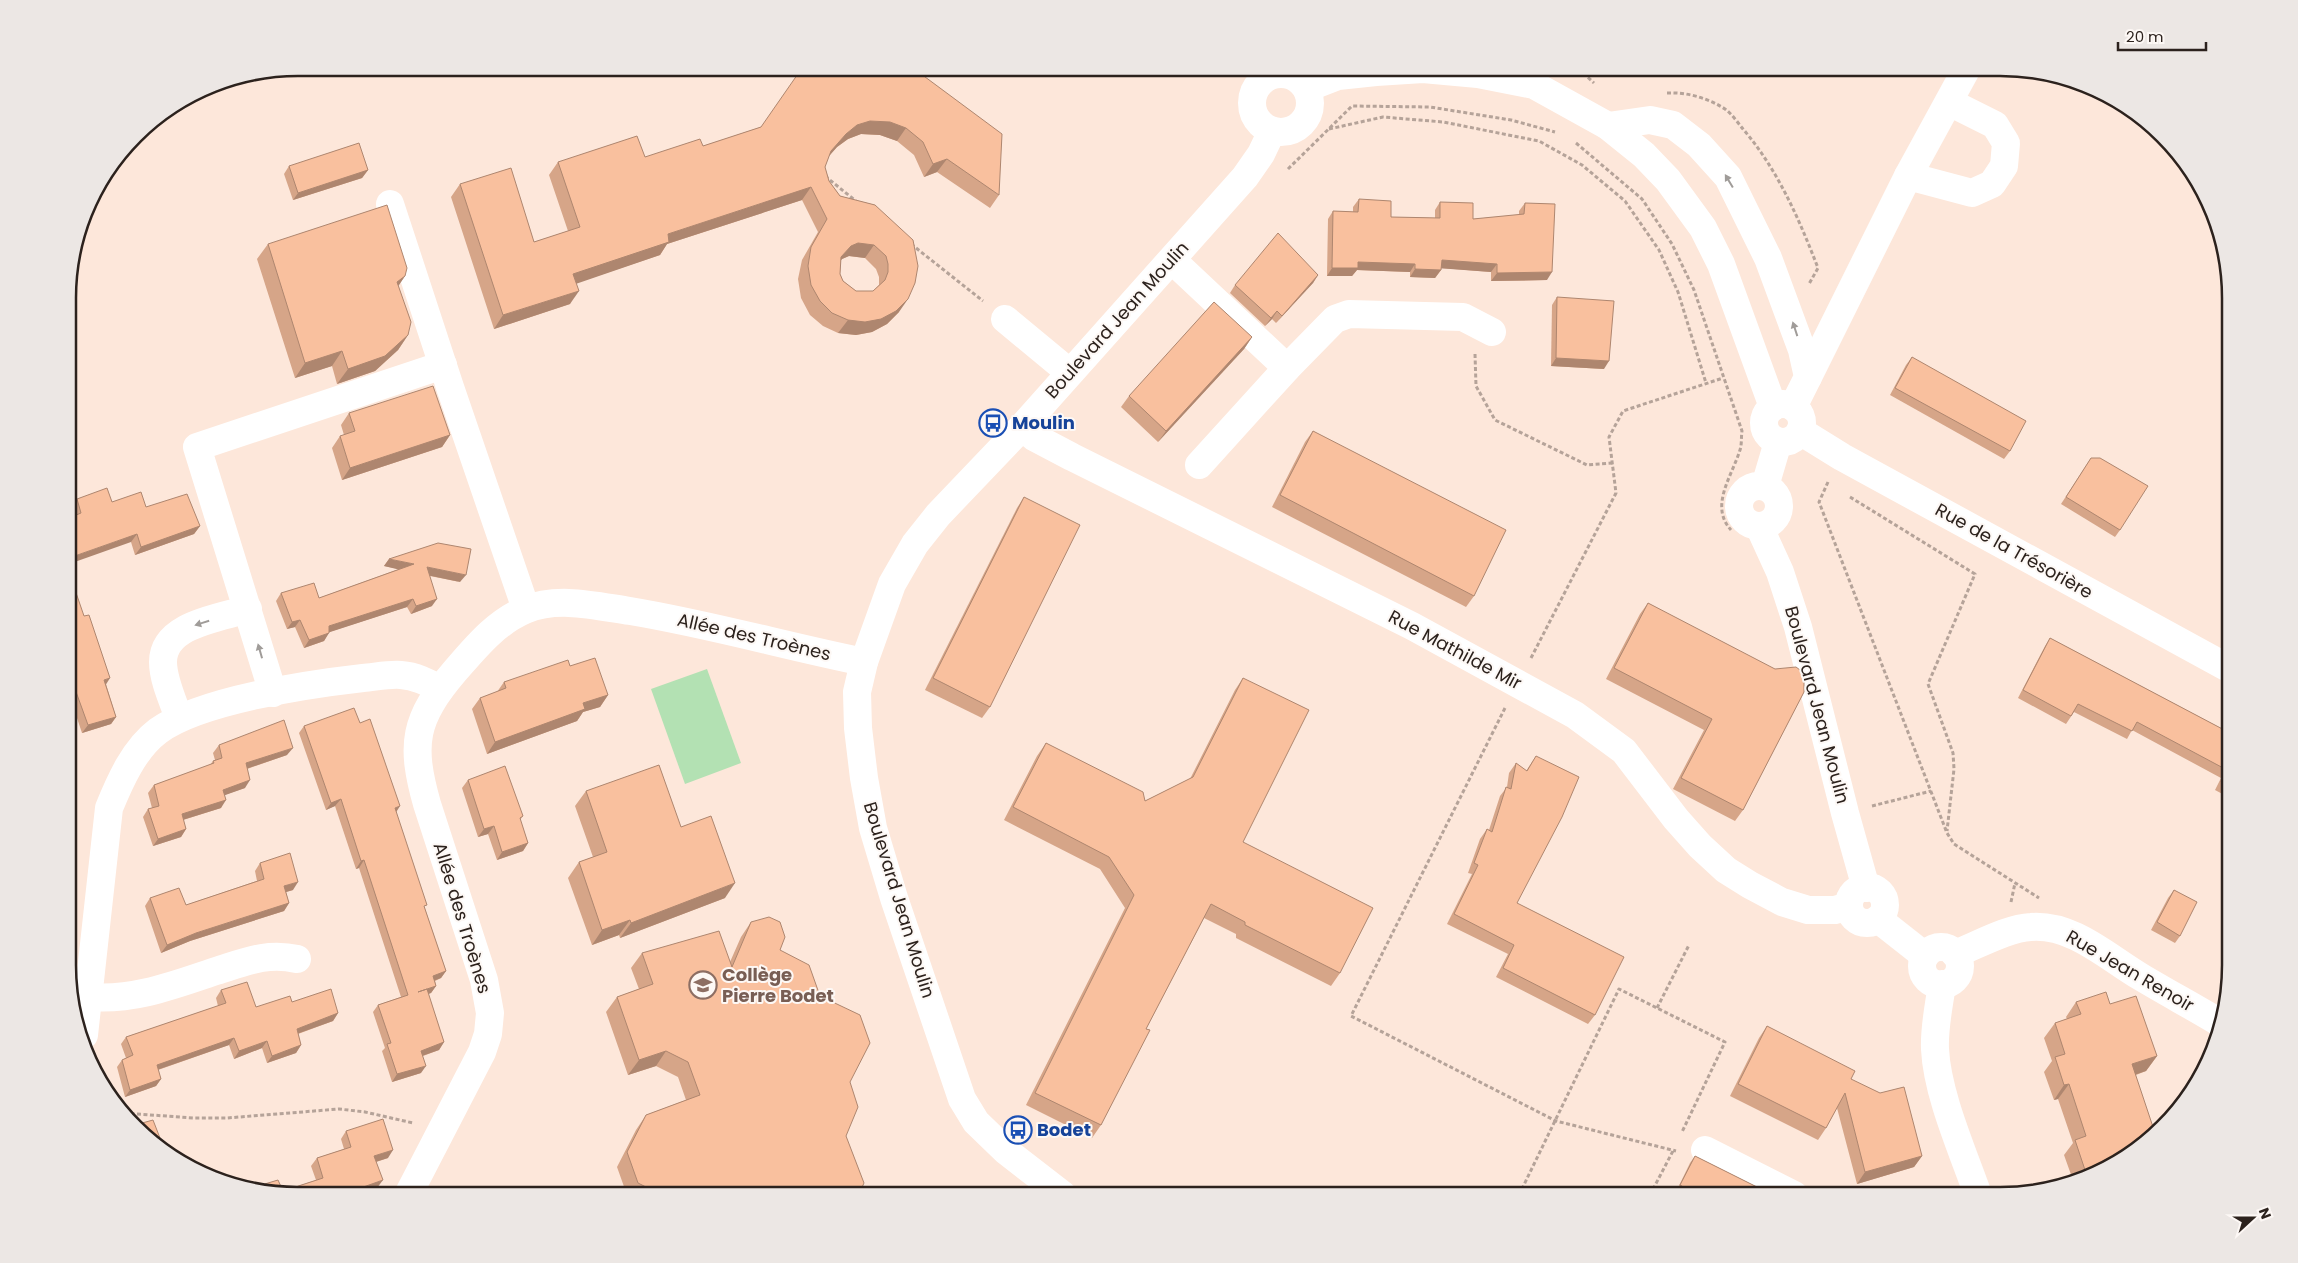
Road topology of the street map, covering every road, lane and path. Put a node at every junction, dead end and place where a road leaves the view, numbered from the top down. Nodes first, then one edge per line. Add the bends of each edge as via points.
1 (1252, 76) edge
2 (1293, 76) edge
3 (1338, 76) edge
4 (1487, 76) edge
5 (1962, 76) edge
6 (1307, 88) junction
7 (1948, 102) junction
8 (1608, 126) junction
9 (1328, 129) junction
10 (1272, 131) junction
11 (1556, 132) dead end
12 (1573, 141) dead end
13 (1284, 172) dead end
14 (825, 176) edge
15 (1908, 176) junction
16 (390, 204) dead end
17 (864, 207) edge
18 (903, 238) edge
19 (1172, 260) junction
20 (1005, 319) joint
21 (1483, 327) joint
22 (443, 365) junction
23 (1287, 368) junction
24 (1069, 372) junction
25 (1808, 377) junction
26 (1723, 378) junction
27 (1706, 383) junction
28 (1786, 422) junction
29 (1022, 427) junction
30 (1842, 457) junction
31 (1613, 463) junction
32 (1199, 465) dead end
33 (1828, 483) junction
34 (1836, 488) dead end
35 (1844, 493) dead end
36 (1748, 530) junction
37 (248, 609) junction
38 (526, 609) junction
39 (864, 662) junction
40 (2222, 665) edge
41 (1518, 684) junction
42 (440, 689) junction
43 (273, 693) junction
44 (179, 718) junction
45 (1931, 791) junction
46 (1845, 813) junction
47 (1947, 833) junction
48 (1858, 897) junction
49 (2047, 903) dead end
50 (1689, 945) dead end
51 (1956, 954) junction
52 (1925, 956) junction
53 (298, 959) dead end
54 (1942, 984) junction
55 (89, 997) junction
56 (1657, 1008) junction
57 (2215, 1020) edge
58 (85, 1026) edge
59 (133, 1114) edge
60 (1556, 1121) junction
61 (438, 1137) junction
62 (1673, 1150) junction
63 (1705, 1150) joint
64 (413, 1187) edge
65 (1053, 1187) edge
66 (1523, 1187) edge
67 (1654, 1187) edge
68 (1778, 1187) edge
69 (1975, 1187) edge

1 - 10 street via 1253,110 1263,126
2 - 6 street
3 - 6 street
4 - 8 street via 1534,86
5 - 7 street
6 - 10 street via 1311,101 1306,119 1291,131
7 - 15 street
7 - 15 street via 1994,124 2006,143 2004,166 1992,184 1972,193
25 -> 8 street via 1802,350 1768,258 1728,177 1699,145 1673,125 1650,120
8 - 28 street via 1644,155 1668,180 1703,228
9 - 11 path via 1352,106 1384,106 1430,107 1511,120
9 - 13 path
9 - 27 path via 1383,117 1443,122 1539,141 1582,165 1625,200 1659,250 1678,292
10 - 19 street, Boulevard Jean Moulin via 1245,177
12 - 26 path via 1642,199 1672,244 1694,290
14 - 17 path
15 - 25 street
16 - 22 street
18 - 20 path
19 - 23 street
19 - 24 street, Boulevard Jean Moulin
20 - 24 street
21 - 23 street via 1463,317 1349,314 1335,320
21 - 31 path via 1476,386 1495,420 1587,466
22 - 37 street via 196,447
22 - 38 street
23 - 32 street
24 - 29 street, Boulevard Jean Moulin
25 - 28 street
26 - 27 path
26 - 36 path via 1742,431 1741,448 1721,498 1724,522
27 - 31 path via 1624,411 1609,437
28 - 30 street, Rue de la Trésorière
28 - 36 street via 1765,486 1777,498 1778,511 1769,523
29 - 39 street, Boulevard Jean Moulin via 969,481 915,544 892,584
29 - 41 street, Rue Mathilde Mir via 1072,457 1412,626
30 - 33 path
30 - 40 street, Rue de la Trésorière
31 - 41 path via 1616,493
33 - 34 path
33 - 45 path via 1819,502
35 - 47 path via 1975,574 1928,684 1953,753
36 - 46 street, Boulevard Jean Moulin via 1780,572 1798,627
43 -> 37 street
37 -> 44 street via 181,630 165,647 164,670
38 - 39 street, Allée des Troènes via 549,603 580,603 679,619
38 - 42 street, Allée des Troènes via 501,622 482,639
39 - 65 street, Boulevard Jean Moulin via 857,692 858,728 873,828 952,1076 976,1122 1006,1151
41 - 48 street, Rue Mathilde Mir via 1574,715 1624,751 1676,819 1726,870 1782,902 1808,910 1835,910
41 - 60 path via 1351,1016
42 - 43 street via 422,679 400,674
42 - 61 street, Allée des Troènes via 423,716 417,742 419,775 484,980 490,1013 482,1052
43 - 44 street
44 - 55 street via 156,732 136,756 121,778 109,808
45 - 46 path
45 - 47 path
46 - 48 street, Boulevard Jean Moulin
47 - 49 path via 1954,844
48 - 52 street via 1854,918 1868,923 1878,919
50 - 56 path
51 - 52 street via 1943,947 1934,948
51 - 54 street via 1960,965 1957,976
51 - 57 street, Rue Jean Renoir via 2030,927 2056,928 2079,938
52 - 54 street via 1922,963 1925,977 1935,984
53 - 55 street via 271,956 127,997
54 - 69 street via 1936,1032 1938,1070
55 - 58 street
56 - 60 path via 1619,989
56 - 62 path via 1724,1042
59 - 61 path via 227,1118 340,1109 415,1124
60 - 62 path
60 - 66 path
61 - 64 street, Allée des Troènes
62 - 63 path via 1693,1155
62 - 67 path
63 - 68 street

